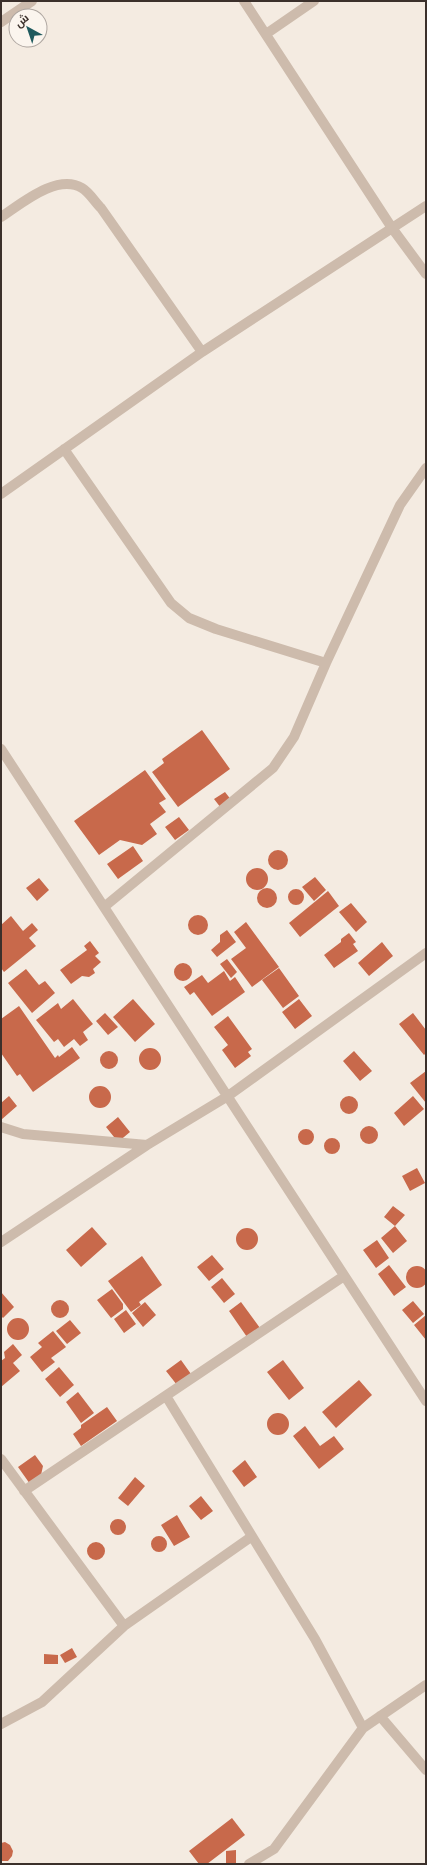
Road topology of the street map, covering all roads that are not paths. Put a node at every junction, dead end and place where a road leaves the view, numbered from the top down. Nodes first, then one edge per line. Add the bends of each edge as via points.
1 (32, 1) edge
2 (244, 1) edge
3 (314, 1) edge
4 (1, 22) edge
5 (266, 34) junction
6 (426, 206) edge
7 (1, 217) edge
8 (392, 228) junction
9 (426, 274) edge
10 (202, 352) junction
11 (64, 450) junction
12 (426, 468) edge
13 (1, 494) edge
14 (326, 663) junction
15 (3, 755) edge
16 (104, 907) junction
17 (426, 953) edge
18 (228, 1096) junction
19 (1, 1127) edge
20 (147, 1145) junction
21 (1, 1242) edge
22 (344, 1276) junction
23 (166, 1396) junction
24 (426, 1401) edge
25 (1, 1459) edge
26 (24, 1491) junction
27 (252, 1537) junction
28 (124, 1626) junction
29 (426, 1685) edge
30 (380, 1716) junction
31 (1, 1724) edge
32 (363, 1728) junction
33 (426, 1770) edge
34 (249, 1864) edge

1 - 4 street
2 - 5 street
3 - 5 street
5 - 8 street
6 - 8 street
7 - 10 street via 45,188 63,183 82,187 101,208
8 - 9 street
8 - 10 street
10 - 11 street
11 - 13 street
11 - 14 street via 171,603 189,618 216,629
12 - 14 street via 400,505
14 - 16 street via 294,737 273,768
15 - 16 street
16 - 18 street
17 - 18 street
18 - 20 street
18 - 22 street
19 - 20 street via 23,1134
20 - 21 street
22 - 23 street
22 - 24 street
23 - 26 street
23 - 27 street
25 - 26 street
26 - 28 street
27 - 28 street
27 - 32 street via 314,1638
28 - 31 street via 42,1702
29 - 30 street
30 - 32 street
30 - 33 street
32 - 34 street via 274,1849

